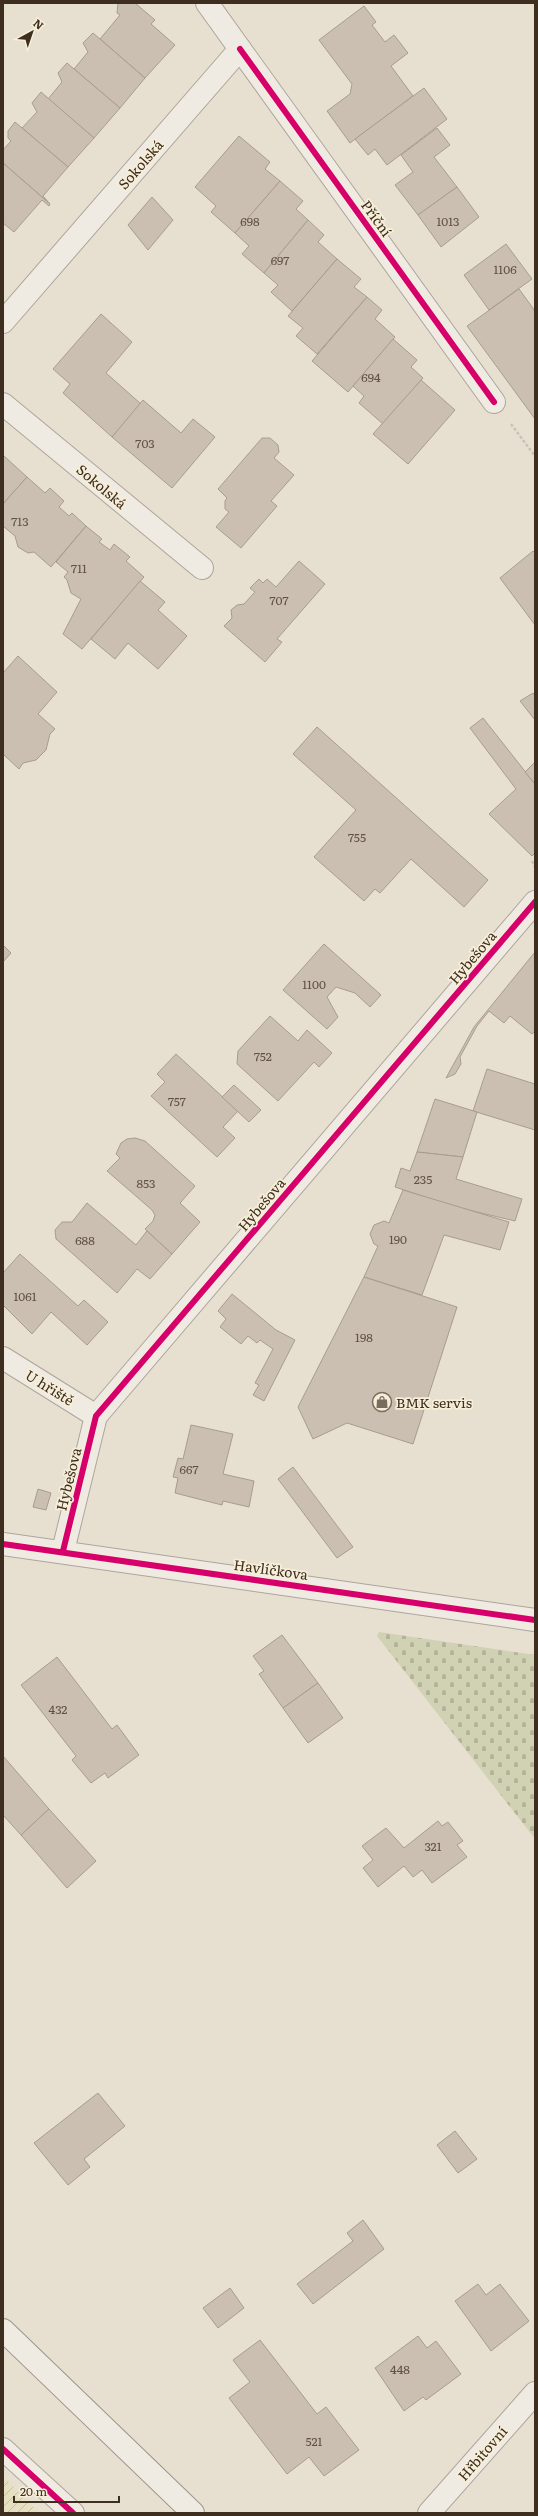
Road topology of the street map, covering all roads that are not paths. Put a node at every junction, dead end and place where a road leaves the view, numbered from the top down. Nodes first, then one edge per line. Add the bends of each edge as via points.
1 (207, 3) edge
2 (240, 49) junction
3 (3, 322) edge
4 (494, 402) road end
5 (3, 404) edge
6 (202, 568) dead end
7 (535, 902) edge
8 (3, 1358) edge
9 (96, 1416) junction
10 (3, 1544) edge
11 (63, 1551) junction
12 (535, 1620) edge
13 (3, 2330) edge
14 (535, 2392) edge
15 (3, 2449) edge
16 (73, 2513) edge
17 (192, 2513) edge
18 (429, 2513) edge

1 - 2 street
2 - 3 street, Sokolská
2 - 4 street, Příční
5 - 6 street, Sokolská
7 - 9 street, Hybešova
8 - 9 street, U hřiště
9 - 11 street, Hybešova
10 - 11 street, Havlíčkova
11 - 12 street, Havlíčkova
13 - 17 street
14 - 18 street, Hřbitovní
15 - 16 street

